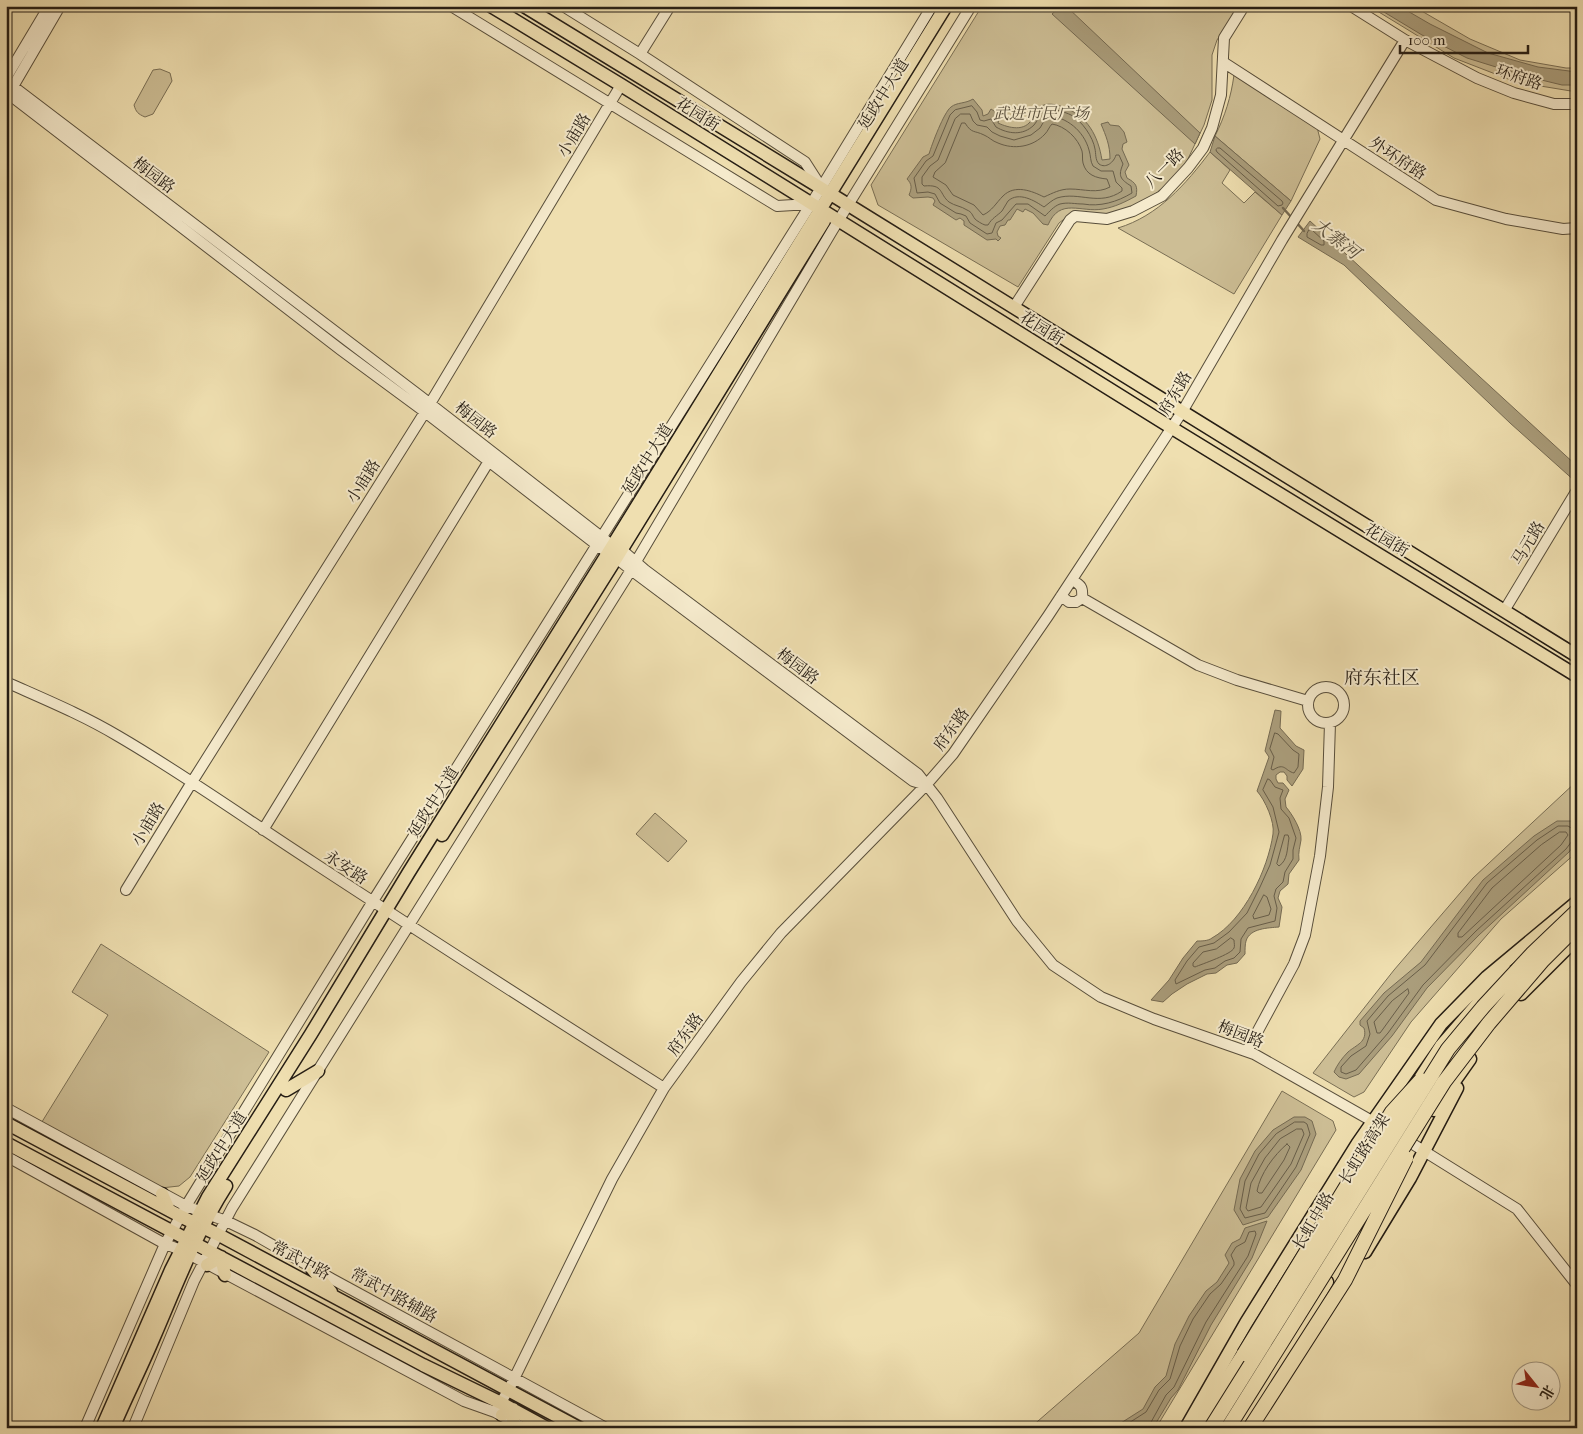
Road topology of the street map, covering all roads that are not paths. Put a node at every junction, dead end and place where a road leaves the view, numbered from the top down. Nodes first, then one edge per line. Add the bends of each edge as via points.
1 (49, 6) edge
2 (60, 6) edge
3 (451, 6) edge
4 (490, 6) edge
5 (524, 6) edge
6 (563, 6) edge
7 (670, 6) edge
8 (932, 6) edge
9 (946, 6) edge
10 (956, 6) edge
11 (971, 6) edge
12 (1244, 6) edge
13 (1351, 6) edge
14 (1405, 40) junction
15 (640, 54) junction
16 (1222, 62) junction
17 (621, 85) junction
18 (8, 88) edge
19 (610, 104) junction
20 (1577, 104) edge
21 (1344, 140) junction
22 (834, 196) junction
23 (824, 213) junction
24 (1577, 228) edge
25 (1014, 307) junction
26 (427, 408) junction
27 (1182, 412) junction
28 (1172, 428) junction
29 (489, 461) junction
30 (1577, 490) edge
31 (599, 541) junction
32 (615, 551) junction
33 (633, 566) junction
34 (1072, 580) junction
35 (1062, 596) junction
36 (1082, 598) junction
37 (1504, 611) junction
38 (1577, 656) edge
39 (1577, 676) edge
40 (6, 682) edge
41 (1308, 701) junction
42 (1330, 723) junction
43 (192, 782) junction
44 (926, 785) junction
45 (263, 830) junction
46 (126, 890) dead end
47 (373, 901) junction
48 (1577, 903) edge
49 (1577, 911) edge
50 (389, 912) junction
51 (409, 925) junction
52 (1577, 926) edge
53 (1577, 938) edge
54 (1483, 1040) junction
55 (1448, 1049) junction
56 (1247, 1051) junction
57 (318, 1071) junction
58 (1444, 1082) junction
59 (664, 1088) junction
60 (286, 1090) junction
61 (6, 1108) edge
62 (1373, 1121) junction
63 (6, 1123) edge
64 (1388, 1130) junction
65 (6, 1142) edge
66 (1411, 1143) junction
67 (1424, 1151) junction
68 (6, 1156) edge
69 (162, 1194) joint
70 (179, 1209) junction
71 (202, 1219) junction
72 (226, 1220) junction
73 (171, 1232) junction
74 (219, 1234) junction
75 (166, 1244) junction
76 (188, 1247) junction
77 (210, 1251) junction
78 (222, 1257) junction
79 (206, 1264) junction
80 (310, 1266) junction
81 (226, 1275) junction
82 (1577, 1286) edge
83 (336, 1298) junction
84 (512, 1384) junction
85 (508, 1415) edge
86 (85, 1428) edge
87 (102, 1428) edge
88 (113, 1428) edge
89 (133, 1428) edge
90 (547, 1428) edge
91 (579, 1428) edge
92 (606, 1428) edge
93 (1186, 1428) edge
94 (1196, 1428) edge
95 (1203, 1428) edge
96 (1211, 1428) edge
97 (1228, 1428) edge
98 (1240, 1428) edge
99 (1250, 1428) edge
100 (1258, 1428) edge

1 - 18 street
2 - 18 street
3 - 19 street
4 - 17 main road, 花园街
5 - 22 main road, 花园街
6 - 15 street
7 - 15 street
8 - 22 street
9 - 22 main road, 延政中大道
10 - 22 main road, 延政中大道
11 - 22 street
12 - 16 street, 八一路 via 1224,38
13 - 14 street, 环府路
14 - 20 street, 环府路 via 1477,78 1514,93 1554,104
14 - 21 street, 府东路
15 - 22 street via 805,162
16 - 21 street, 外环府路
16 - 25 street, 八一路 via 1221,95 1212,128 1203,148 1188,168 1162,196 1133,211 1107,219 1075,216
17 - 19 street, 小庙路
17 - 23 main road, 花园街
18 - 26 street, 梅园路
19 - 23 street via 777,206
19 - 26 street, 小庙路
21 - 24 street, 外环府路 via 1436,200 1506,219 1563,229
21 - 27 street, 府东路
22 - 23 main road, 延政中大道
22 - 23 street
22 - 25 main road, 花园街
23 - 28 main road, 花园街
23 - 31 street
23 - 32 main road, 延政中大道
23 - 33 street
25 - 27 main road, 花园街
26 - 29 street, 梅园路
26 - 31 street, 梅园路
26 - 43 street, 小庙路
27 - 28 street, 府东路
27 - 37 main road, 花园街
28 - 34 street, 府东路
28 - 39 main road, 花园街
29 - 31 street, 梅园路
29 - 45 street
30 - 37 street, 马元路
31 - 32 street, 梅园路
31 - 47 street
32 - 33 street, 梅园路
32 - 50 main road, 延政中大道
33 - 44 street, 梅园路 via 913,781
33 - 51 street
34 - 35 street, 府东路
34 - 36 street via 1083,589
35 - 36 street via 1069,602
35 - 44 street, 府东路 via 953,754
36 - 41 street via 1198,665
37 - 38 main road, 花园街
40 - 43 street, 永安路 via 81,716
41 - 42 street via 1313,718 1324,724
41 - 42 street via 1320,688 1332,688 1341,695 1344,706 1340,717
42 - 56 street via 1328,787 1305,935 1294,964
43 - 45 street, 永安路
43 - 46 street, 小庙路
44 - 56 street, 梅园路 via 1017,921 1053,965 1101,997
44 - 59 street, 府东路 via 781,933
45 - 47 street, 永安路
47 - 50 street, 永安路
47 - 70 street
48 - 62 main road via 1487,977 1441,1024
48 - 64 main road, 长虹中路 via 1501,976 1441,1046
49 - 55 highway, 长虹路高架, bridge via 1533,953
50 - 51 street, 永安路
50 - 60 main road, 延政中大道
50 - 71 main road, 延政中大道 via 311,1034
51 - 57 street
51 - 59 street, 永安路
52 - 58 highway, 长虹路高架, bridge via 1501,1009
53 - 54 main road via 1520,995
54 - 66 main road
54 - 67 main road
55 - 94 highway, bridge via 1392,1112
55 - 96 highway, 长虹路高架, bridge
56 - 62 street, 梅园路
57 - 60 main road
57 - 72 street
58 - 97 highway, 长虹路高架, bridge
58 - 99 highway, bridge via 1345,1280
59 - 84 street, 府东路 via 612,1179
60 - 71 main road, 延政中大道
61 - 69 street
62 - 64 street, 梅园路
62 - 93 main road via 1246,1323
63 - 70 main road, 常武中路
64 - 66 street, 梅园路
64 - 95 main road, 长虹中路
65 - 73 main road
66 - 67 street, 梅园路
66 - 98 main road
67 - 82 street, 梅园路 via 1516,1209
67 - 100 main road
68 - 75 street
69 - 70 main road
70 - 71 main road, 常武中路
70 - 73 street
71 - 72 street, 常武中路辅路
71 - 74 main road, 常武中路
71 - 76 main road, 延政中大道
72 - 74 street
72 - 80 street, 常武中路辅路
73 - 75 street
73 - 76 main road
74 - 77 street
74 - 83 main road, 常武中路
75 - 76 street
75 - 86 street
76 - 77 main road
76 - 79 street
76 - 87 main road, 延政中大道
76 - 88 main road, 延政中大道 via 141,1368
77 - 78 main road
77 - 79 street
78 - 79 main road
78 - 81 main road
78 - 85 main road
79 - 81 street
79 - 89 street via 194,1281
80 - 83 main road
80 - 84 street, 常武中路辅路
81 - 85 street via 464,1401
83 - 84 main road, 常武中路
84 - 85 street, 府东路
84 - 91 main road, 常武中路
84 - 92 street, 常武中路辅路
85 - 90 main road

